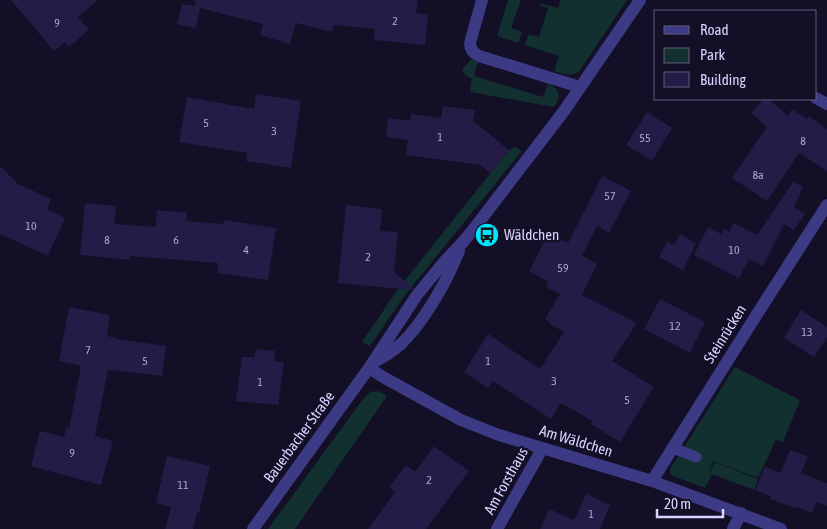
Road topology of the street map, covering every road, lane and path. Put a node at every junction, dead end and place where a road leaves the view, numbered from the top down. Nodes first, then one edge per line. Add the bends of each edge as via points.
1 (482, 0) edge
2 (640, 0) edge
3 (580, 87) junction
4 (827, 205) edge
5 (370, 366) junction
6 (673, 448) junction
7 (542, 449) junction
8 (696, 457) dead end
9 (652, 481) junction
10 (741, 513) junction
11 (253, 529) edge
12 (498, 529) edge
13 (733, 529) edge
14 (781, 529) edge

1 - 3 street via 470,43 473,52
2 - 3 street
3 - 5 street, Bauerbacher Straße via 463,242 417,295
4 - 6 street, Steinrücken
5 - 7 street, Am Wäldchen via 383,377 461,420
5 - 11 street, Bauerbacher Straße
6 - 8 lane
6 - 9 street, Steinrücken
7 - 9 street, Am Wäldchen
7 - 12 street, Am Forsthaus
9 - 10 street, Am Wäldchen
10 - 13 street
10 - 14 street, Am Wäldchen

